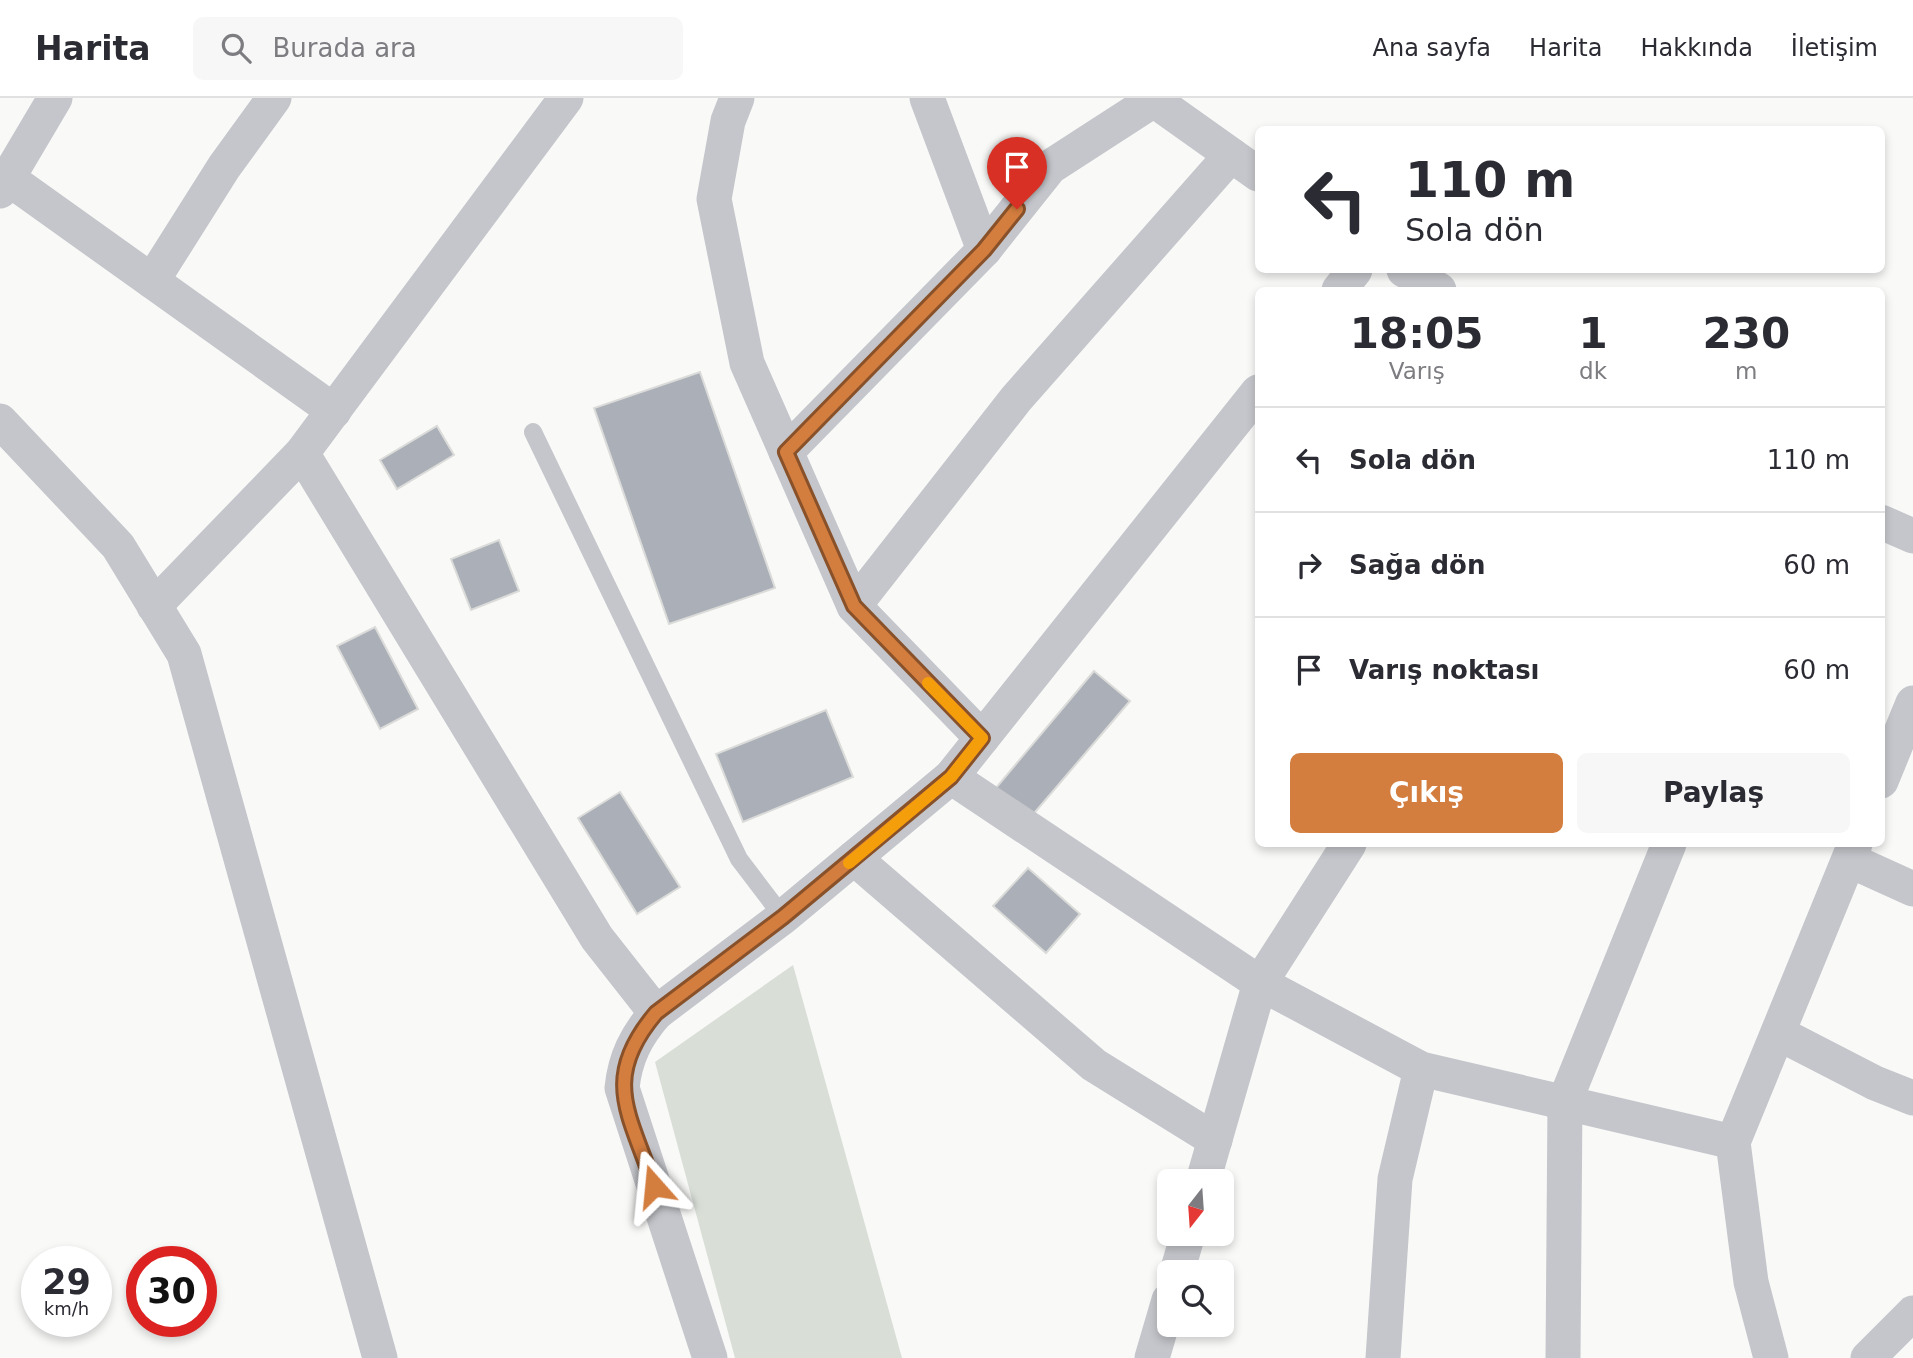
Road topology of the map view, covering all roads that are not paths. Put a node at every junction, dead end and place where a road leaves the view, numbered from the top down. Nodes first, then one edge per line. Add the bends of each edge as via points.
1 (55, 98) edge
2 (274, 98) edge
3 (566, 98) edge
4 (737, 98) edge
5 (928, 98) edge
6 (1151, 100) edge
7 (1244, 164) edge
8 (5, 185) edge
9 (984, 250) junction
10 (1353, 273) edge
11 (1409, 273) edge
12 (152, 281) junction
13 (1342, 287) edge
14 (1434, 287) edge
15 (1255, 396) edge
16 (334, 411) junction
17 (0, 421) edge
18 (533, 432) dead end
19 (786, 452) junction
20 (302, 453) junction
21 (1885, 524) edge
22 (1913, 536) edge
23 (154, 606) junction
24 (854, 606) junction
25 (1913, 703) edge
26 (982, 738) junction
27 (1885, 771) edge
28 (951, 777) junction
29 (1347, 847) edge
30 (1668, 847) edge
31 (1852, 852) edge
32 (854, 858) junction
33 (1913, 888) edge
34 (783, 917) junction
35 (1261, 983) junction
36 (656, 1013) junction
37 (1778, 1032) junction
38 (1421, 1069) junction
39 (1913, 1098) edge
40 (1565, 1101) junction
41 (1215, 1140) junction
42 (1732, 1142) junction
43 (1207, 1169) edge
44 (1913, 1313) edge
45 (1158, 1337) edge
46 (380, 1358) edge
47 (710, 1358) edge
48 (1152, 1358) edge
49 (1383, 1358) edge
50 (1563, 1358) edge
51 (1771, 1358) edge
52 (1868, 1358) edge

1 - 8 street
2 - 12 street
3 - 16 street
4 - 19 street via 728,121 714,199 747,363
5 - 9 street
6 - 7 street
6 - 9 street via 1050,167
7 - 24 street via 1016,399
8 - 12 street
9 - 19 street
10 - 13 street
11 - 14 street
12 - 16 street
15 - 26 street
16 - 20 street
17 - 23 street via 118,546
18 - 34 lane via 739,859
19 - 24 street
20 - 23 street
20 - 36 street via 597,938
21 - 22 street
23 - 46 street via 184,654
24 - 26 street
25 - 27 street
26 - 28 street
28 - 32 street
28 - 35 street
29 - 35 street
30 - 40 street
31 - 33 street
31 - 37 street
32 - 34 street
32 - 41 street via 1094,1065
34 - 36 street
35 - 38 street
35 - 41 street
36 - 47 street via 629,1053 622,1088
37 - 39 street
37 - 42 street
38 - 40 street
38 - 49 street via 1395,1179
40 - 42 street
40 - 50 street
41 - 43 street
42 - 51 street via 1751,1282
44 - 52 street
45 - 48 street

